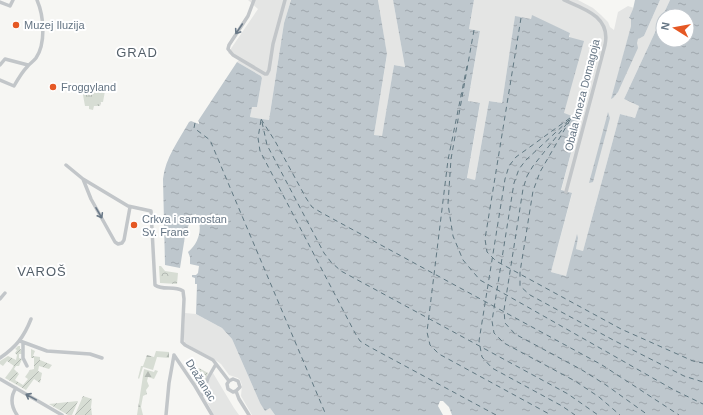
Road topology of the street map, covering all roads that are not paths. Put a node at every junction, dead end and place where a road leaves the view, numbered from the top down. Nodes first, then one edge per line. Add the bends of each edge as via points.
1 (13, 0) edge
2 (33, 0) edge
3 (37, 0) edge
4 (254, 0) edge
5 (284, 0) edge
6 (564, 0) edge
7 (0, 2) edge
8 (0, 65) edge
9 (28, 65) junction
10 (0, 80) edge
11 (66, 166) dead end
12 (83, 179) junction
13 (566, 192) dead end
14 (130, 207) junction
15 (5, 293) dead end
16 (0, 299) edge
17 (31, 319) dead end
18 (22, 341) junction
19 (0, 358) edge
20 (102, 358) dead end
21 (216, 364) junction
22 (27, 366) dead end
23 (0, 379) edge
24 (229, 381) junction
25 (16, 388) junction
26 (236, 392) junction
27 (201, 396) junction
28 (17, 415) edge
29 (62, 415) edge
30 (166, 415) edge
31 (212, 415) edge
32 (249, 415) edge

1 - 7 street via 10,6
2 - 3 street
3 - 9 street via 42,16 42,40 38,55
4 -> 5 street via 250,13 228,51 265,74 270,69
6 - 13 street, Obala kneza Domagoja via 595,16 603,25 606,36
8 - 9 street via 4,59
9 - 10 street via 14,86
11 - 12 street
12 - 14 street
12 -> 14 street via 91,199 115,242 119,244 124,240
14 - 21 street via 150,210 152,216 155,285 183,291 182,342
15 - 16 street
17 - 18 street
18 - 19 street
18 - 20 street via 47,351 90,354
18 - 22 street via 23,358
21 - 24 street
21 - 27 street
23 - 25 street
24 - 26 street via 228,389
24 - 26 street via 238,382 240,387
25 - 28 street via 12,405
29 -> 25 street
26 - 32 street
27 - 30 street, Dražanac via 174,355
27 - 31 street, Dražanac

